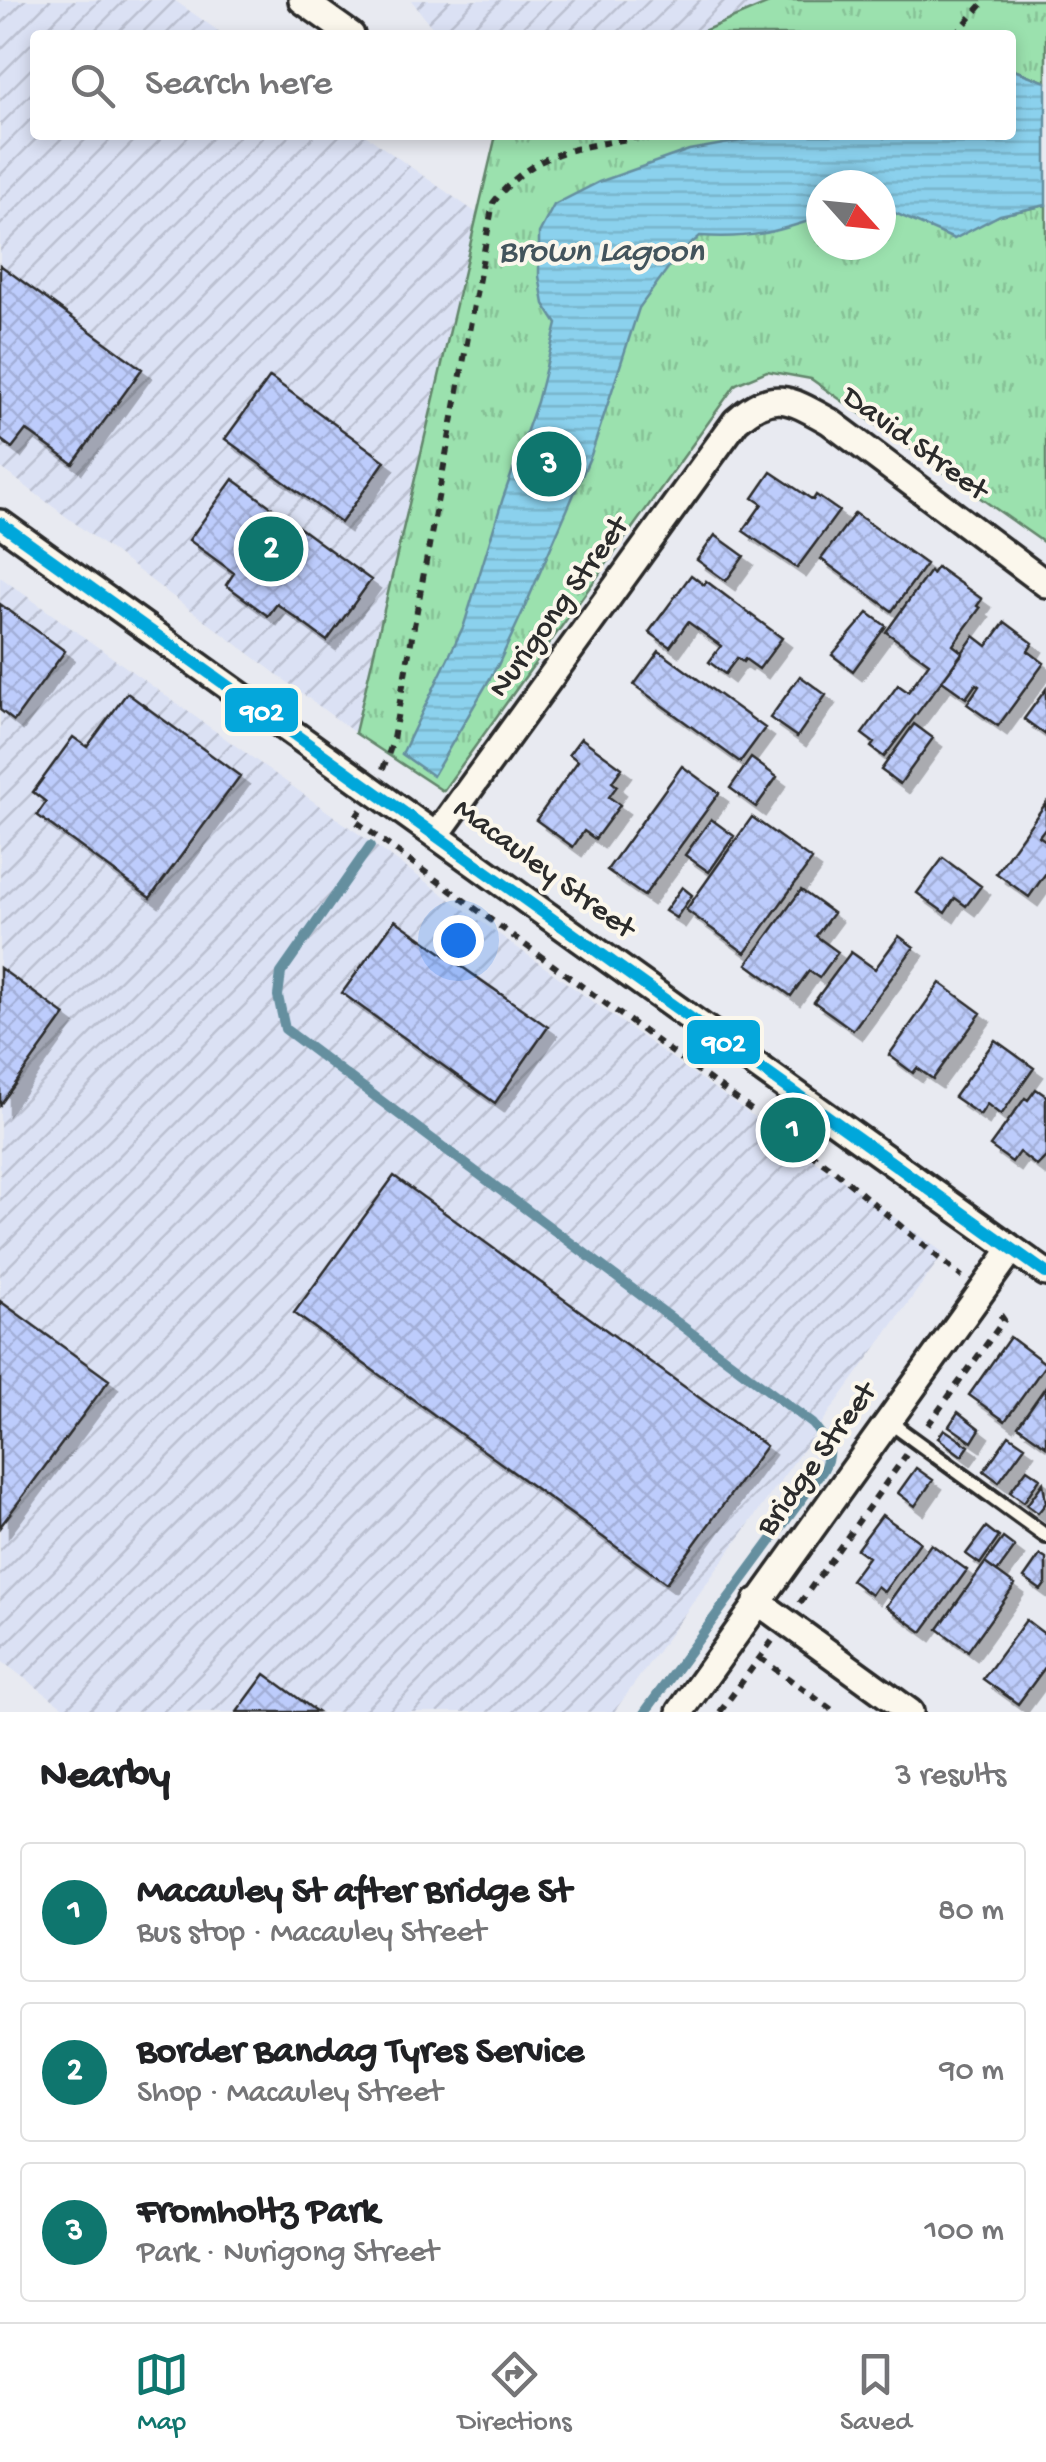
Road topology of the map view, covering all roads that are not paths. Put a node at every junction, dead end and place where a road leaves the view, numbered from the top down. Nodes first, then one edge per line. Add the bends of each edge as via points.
1 (302, 0) edge
2 (344, 30) edge
3 (736, 420) joint
4 (0, 523) edge
5 (1046, 584) edge
6 (438, 834) junction
7 (1012, 1249) junction
8 (1046, 1272) edge
9 (886, 1419) junction
10 (1046, 1536) edge
11 (757, 1601) junction
12 (680, 1712) edge
13 (910, 1712) edge

1 - 2 street
3 - 5 street, David Street via 755,404 798,403
3 - 6 street, Nurigong Street
4 - 6 street, Macauley Street
6 - 7 street, Macauley Street
7 - 8 street, Macauley Street
7 - 9 street, Bridge Street
9 - 10 lane
9 - 11 street, Bridge Street
11 - 12 street, Bridge Street
11 - 13 street

